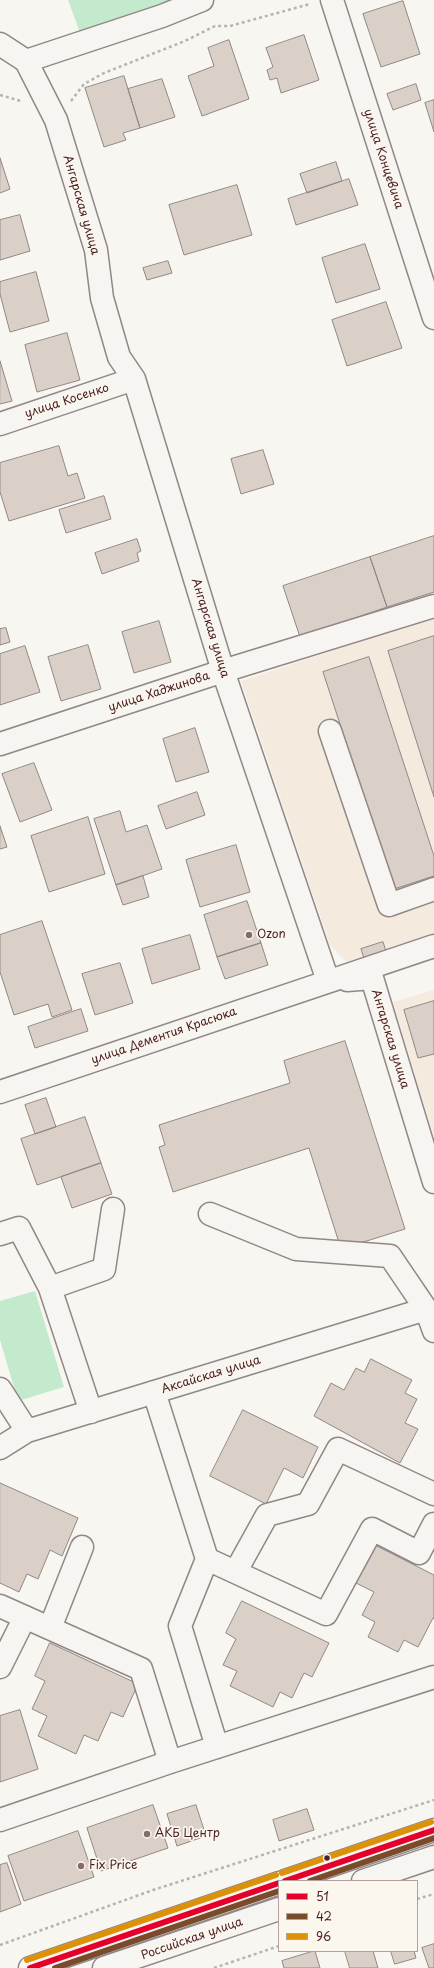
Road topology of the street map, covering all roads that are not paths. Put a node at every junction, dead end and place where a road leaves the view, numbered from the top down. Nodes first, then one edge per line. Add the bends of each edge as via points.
1 (202, 0) edge
2 (321, 2) edge
3 (0, 44) edge
4 (26, 61) junction
5 (434, 318) edge
6 (134, 379) junction
7 (0, 424) edge
8 (434, 606) edge
9 (223, 671) junction
10 (330, 730) dead end
11 (0, 744) edge
12 (434, 889) edge
13 (428, 953) edge
14 (328, 981) junction
15 (0, 1092) edge
16 (434, 1182) edge
17 (113, 1209) dead end
18 (210, 1214) dead end
19 (0, 1234) edge
20 (50, 1288) junction
21 (426, 1309) junction
22 (434, 1331) edge
23 (0, 1390) edge
24 (154, 1392) junction
25 (91, 1412) junction
26 (27, 1431) junction
27 (0, 1448) edge
28 (434, 1494) edge
29 (434, 1524) edge
30 (82, 1547) dead end
31 (207, 1559) junction
32 (236, 1571) junction
33 (0, 1606) edge
34 (25, 1617) junction
35 (50, 1628) junction
36 (0, 1667) edge
37 (434, 1677) edge
38 (217, 1747) junction
39 (170, 1762) junction
40 (0, 1820) edge
41 (434, 1830) edge
42 (434, 1857) edge
43 (288, 1880) edge
44 (366, 1880) edge
45 (278, 1883) edge
46 (278, 1909) edge
47 (30, 1968) edge
48 (104, 1968) edge

1 - 4 street via 162,16
2 - 5 street, улица Концевича
3 - 4 street, Ангарская улица
4 - 6 street, Ангарская улица via 51,110 96,250 102,298 120,357
6 - 7 street, улица Косенко
6 - 9 street, Ангарская улица
8 - 9 street, улица Хаджинова
9 - 11 street, улица Хаджинова
9 - 14 street, Ангарская улица
10 - 12 street via 389,905
13 - 14 street
14 - 15 street, улица Дементия Красюка
14 - 16 street, Ангарская улица via 372,978
17 - 20 street via 104,1270
18 - 21 street via 296,1249 390,1256
19 - 20 street via 19,1228
20 - 25 street
21 - 22 street
21 - 24 street, Аксайская улица
23 - 26 street
24 - 25 street, Аксайская улица
24 - 31 street
25 - 26 street, Аксайская улица
26 - 27 street, Аксайская улица
28 - 32 street via 338,1449 308,1504 267,1515
29 - 32 street via 419,1552 372,1529 326,1614
30 - 35 street
31 - 32 street
31 - 38 street via 180,1626
33 - 34 street
34 - 35 street
34 - 36 street
35 - 39 street via 141,1668
37 - 38 street
38 - 39 street
39 - 40 street
41 - 43 street
42 - 44 street
45 - 47 street, Российская улица
46 - 48 street, Российская улица

